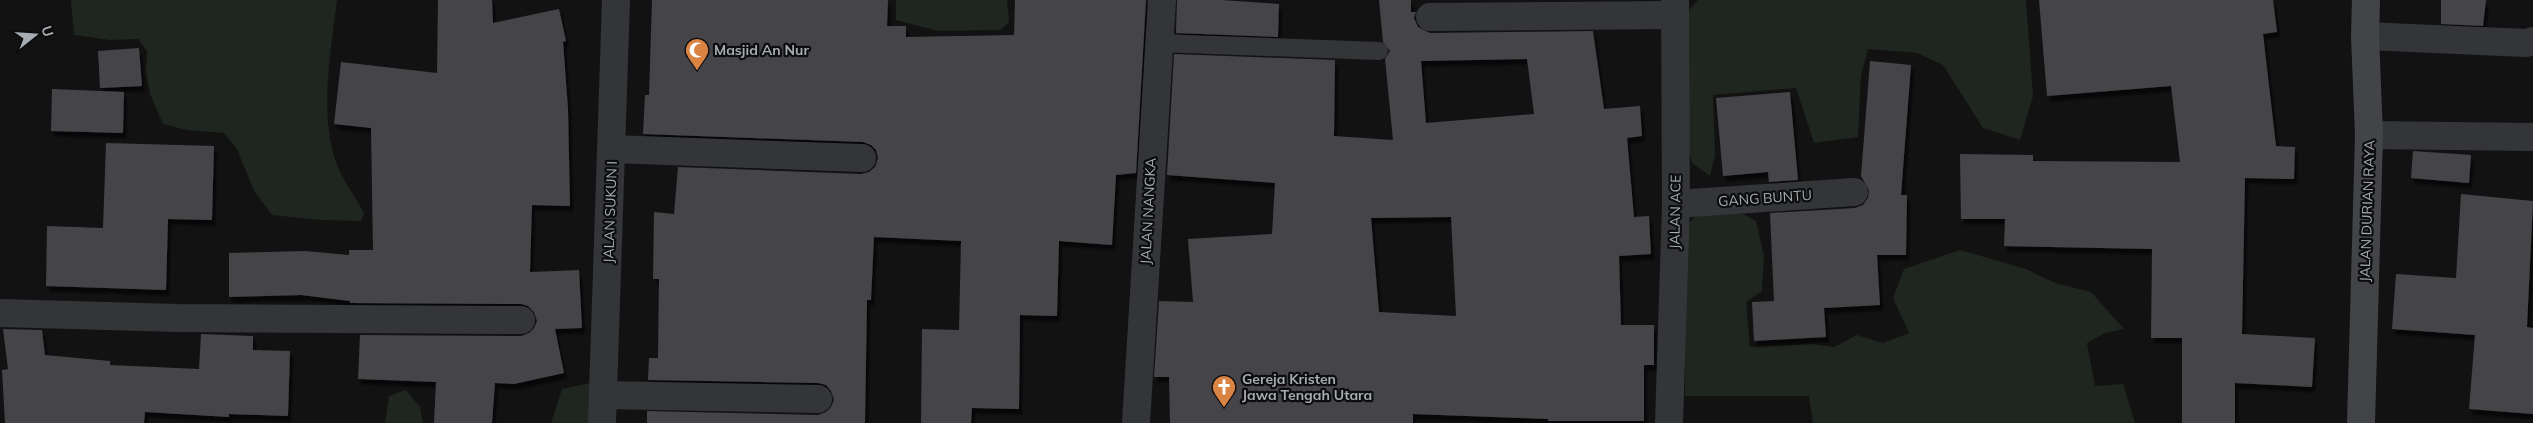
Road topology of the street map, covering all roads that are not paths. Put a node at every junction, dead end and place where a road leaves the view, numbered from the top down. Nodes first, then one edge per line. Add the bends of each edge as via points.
1 (616, 0) edge
2 (1162, 0) edge
3 (2366, 0) edge
4 (1675, 8) edge
5 (1430, 17) dead end
6 (2365, 36) junction
7 (2533, 41) edge
8 (1158, 43) junction
9 (1378, 51) dead end
10 (2369, 135) junction
11 (2533, 137) edge
12 (612, 149) junction
13 (862, 158) dead end
14 (1854, 192) dead end
15 (1676, 204) junction
16 (0, 312) edge
17 (521, 320) dead end
18 (603, 395) junction
19 (818, 399) dead end
20 (602, 423) edge
21 (1136, 423) edge
22 (1669, 423) edge
23 (2361, 423) edge

1 - 12 street, JALAN SUKUN I
2 - 8 street, JALAN NANGKA
3 - 6 main road, JALAN DURIAN RAYA
4 - 5 street
4 - 15 street, JALAN ACE
6 - 7 street
6 - 10 main road, JALAN DURIAN RAYA
8 - 9 lane
8 - 21 street, JALAN NANGKA
10 - 11 street
10 - 23 main road, JALAN DURIAN RAYA
12 - 13 street
12 - 18 street, JALAN SUKUN I
14 - 15 street, GANG BUNTU
15 - 22 street, JALAN ACE
16 - 17 street via 178,318
18 - 19 street
18 - 20 street, JALAN SUKUN I

